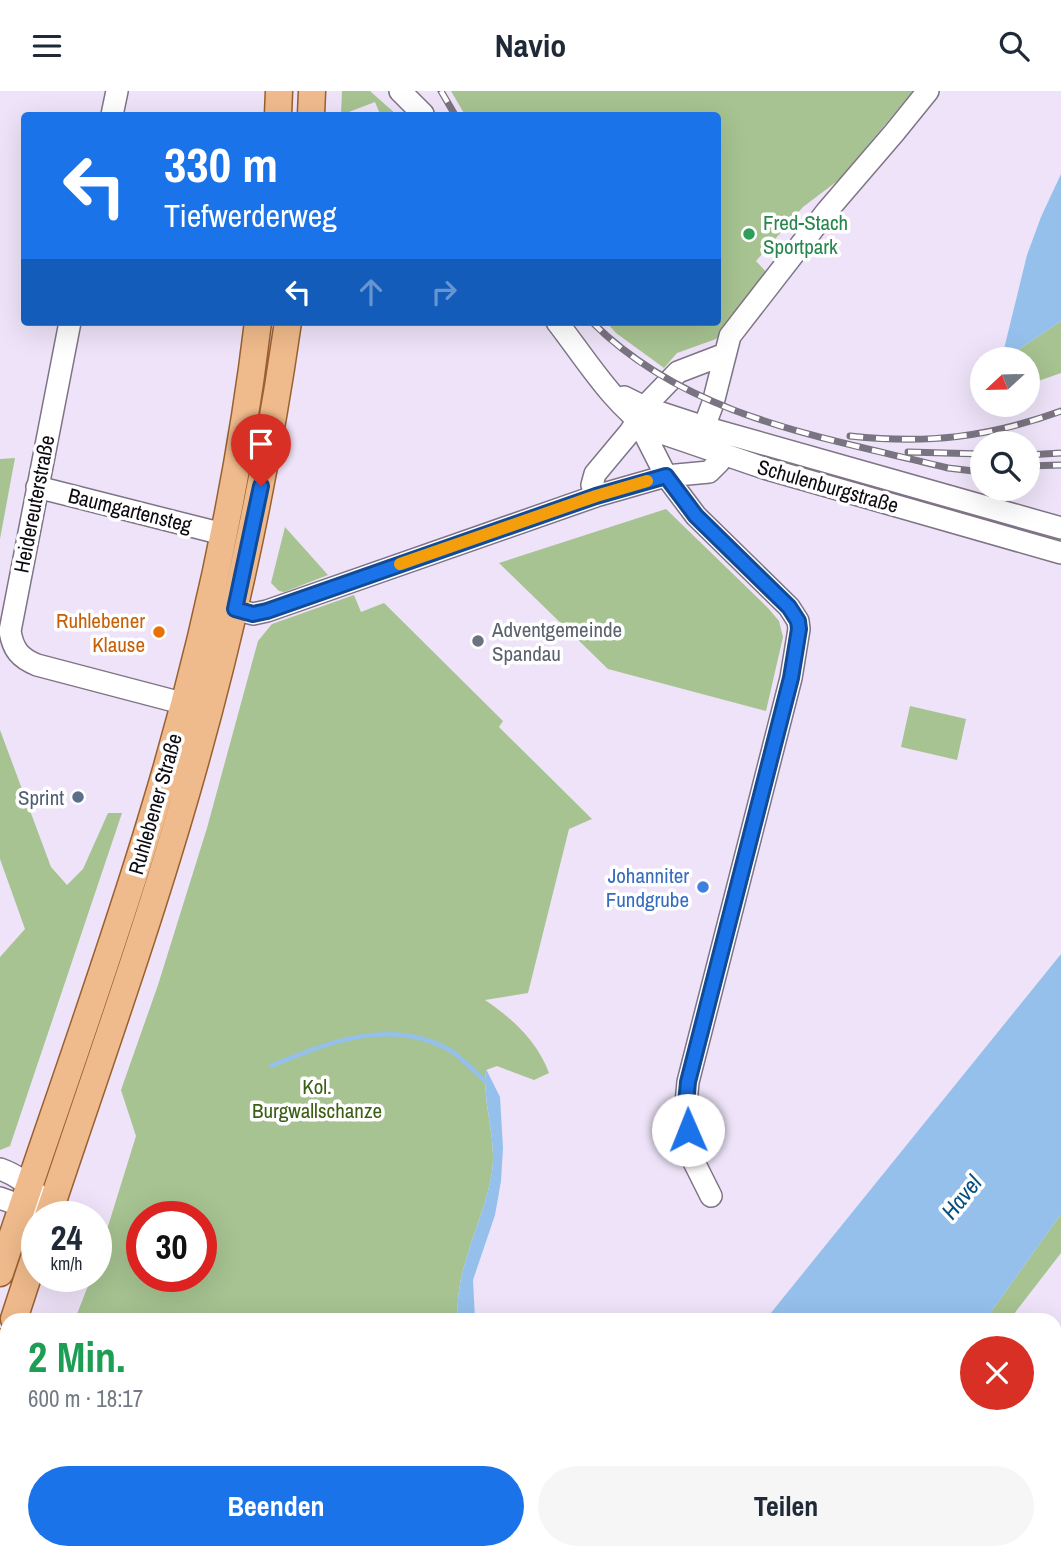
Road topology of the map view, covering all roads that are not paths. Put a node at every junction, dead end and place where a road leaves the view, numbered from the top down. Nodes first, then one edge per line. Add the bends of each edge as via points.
1 (117, 91) edge
2 (279, 91) edge
3 (312, 91) edge
4 (400, 91) edge
5 (411, 91) edge
6 (928, 91) edge
7 (112, 112) edge
8 (278, 112) edge
9 (311, 112) edge
10 (421, 112) edge
11 (422, 112) edge
12 (69, 326) edge
13 (257, 326) edge
14 (287, 326) edge
15 (560, 326) edge
16 (725, 353) junction
17 (642, 415) junction
18 (700, 437) junction
19 (722, 454) junction
20 (666, 476) junction
21 (37, 487) junction
22 (596, 496) junction
23 (1061, 528) edge
24 (223, 534) junction
25 (1061, 553) edge
26 (235, 609) junction
27 (184, 703) junction
28 (209, 710) junction
29 (0, 1169) edge
30 (17, 1196) edge
31 (711, 1196) dead end
32 (53, 1201) edge
33 (0, 1273) edge
34 (23, 1292) edge
35 (16, 1313) edge

1 - 7 street
2 - 8 main road
3 - 9 main road
4 - 10 street
5 - 11 street
6 - 16 street via 746,315 730,336
12 - 21 street, Heidereuterstraße
13 - 24 main road, Ruhlebener Straße
14 - 26 main road, Ruhlebener Straße
15 - 17 street, Schulenburgstraße via 610,390
16 - 17 street via 678,372
16 - 18 street
17 - 18 street, Schulenburgstraße
17 - 20 street
17 - 22 street via 595,474
18 - 19 street
18 - 20 street via 692,459
18 - 23 street, Schulenburgstraße
19 - 20 street via 709,472
19 - 25 street, Schulenburgstraße
20 - 22 street
20 - 31 street via 696,516 789,607 799,629 779,727 688,1082 685,1115 692,1160
21 - 24 street, Baumgartensteg
21 - 27 street, Heidereuterstraße via 10,631 16,651 37,665
22 - 26 street via 267,611 253,614
24 - 27 main road, Ruhlebener Straße
26 - 28 main road, Ruhlebener Straße
27 - 28 street, Heidereuterstraße
27 - 30 main road, Ruhlebener Straße via 134,877
28 - 32 main road, Ruhlebener Straße via 173,837
29 - 30 street via 13,1174
30 - 33 main road, Ruhlebener Straße
34 - 35 main road

